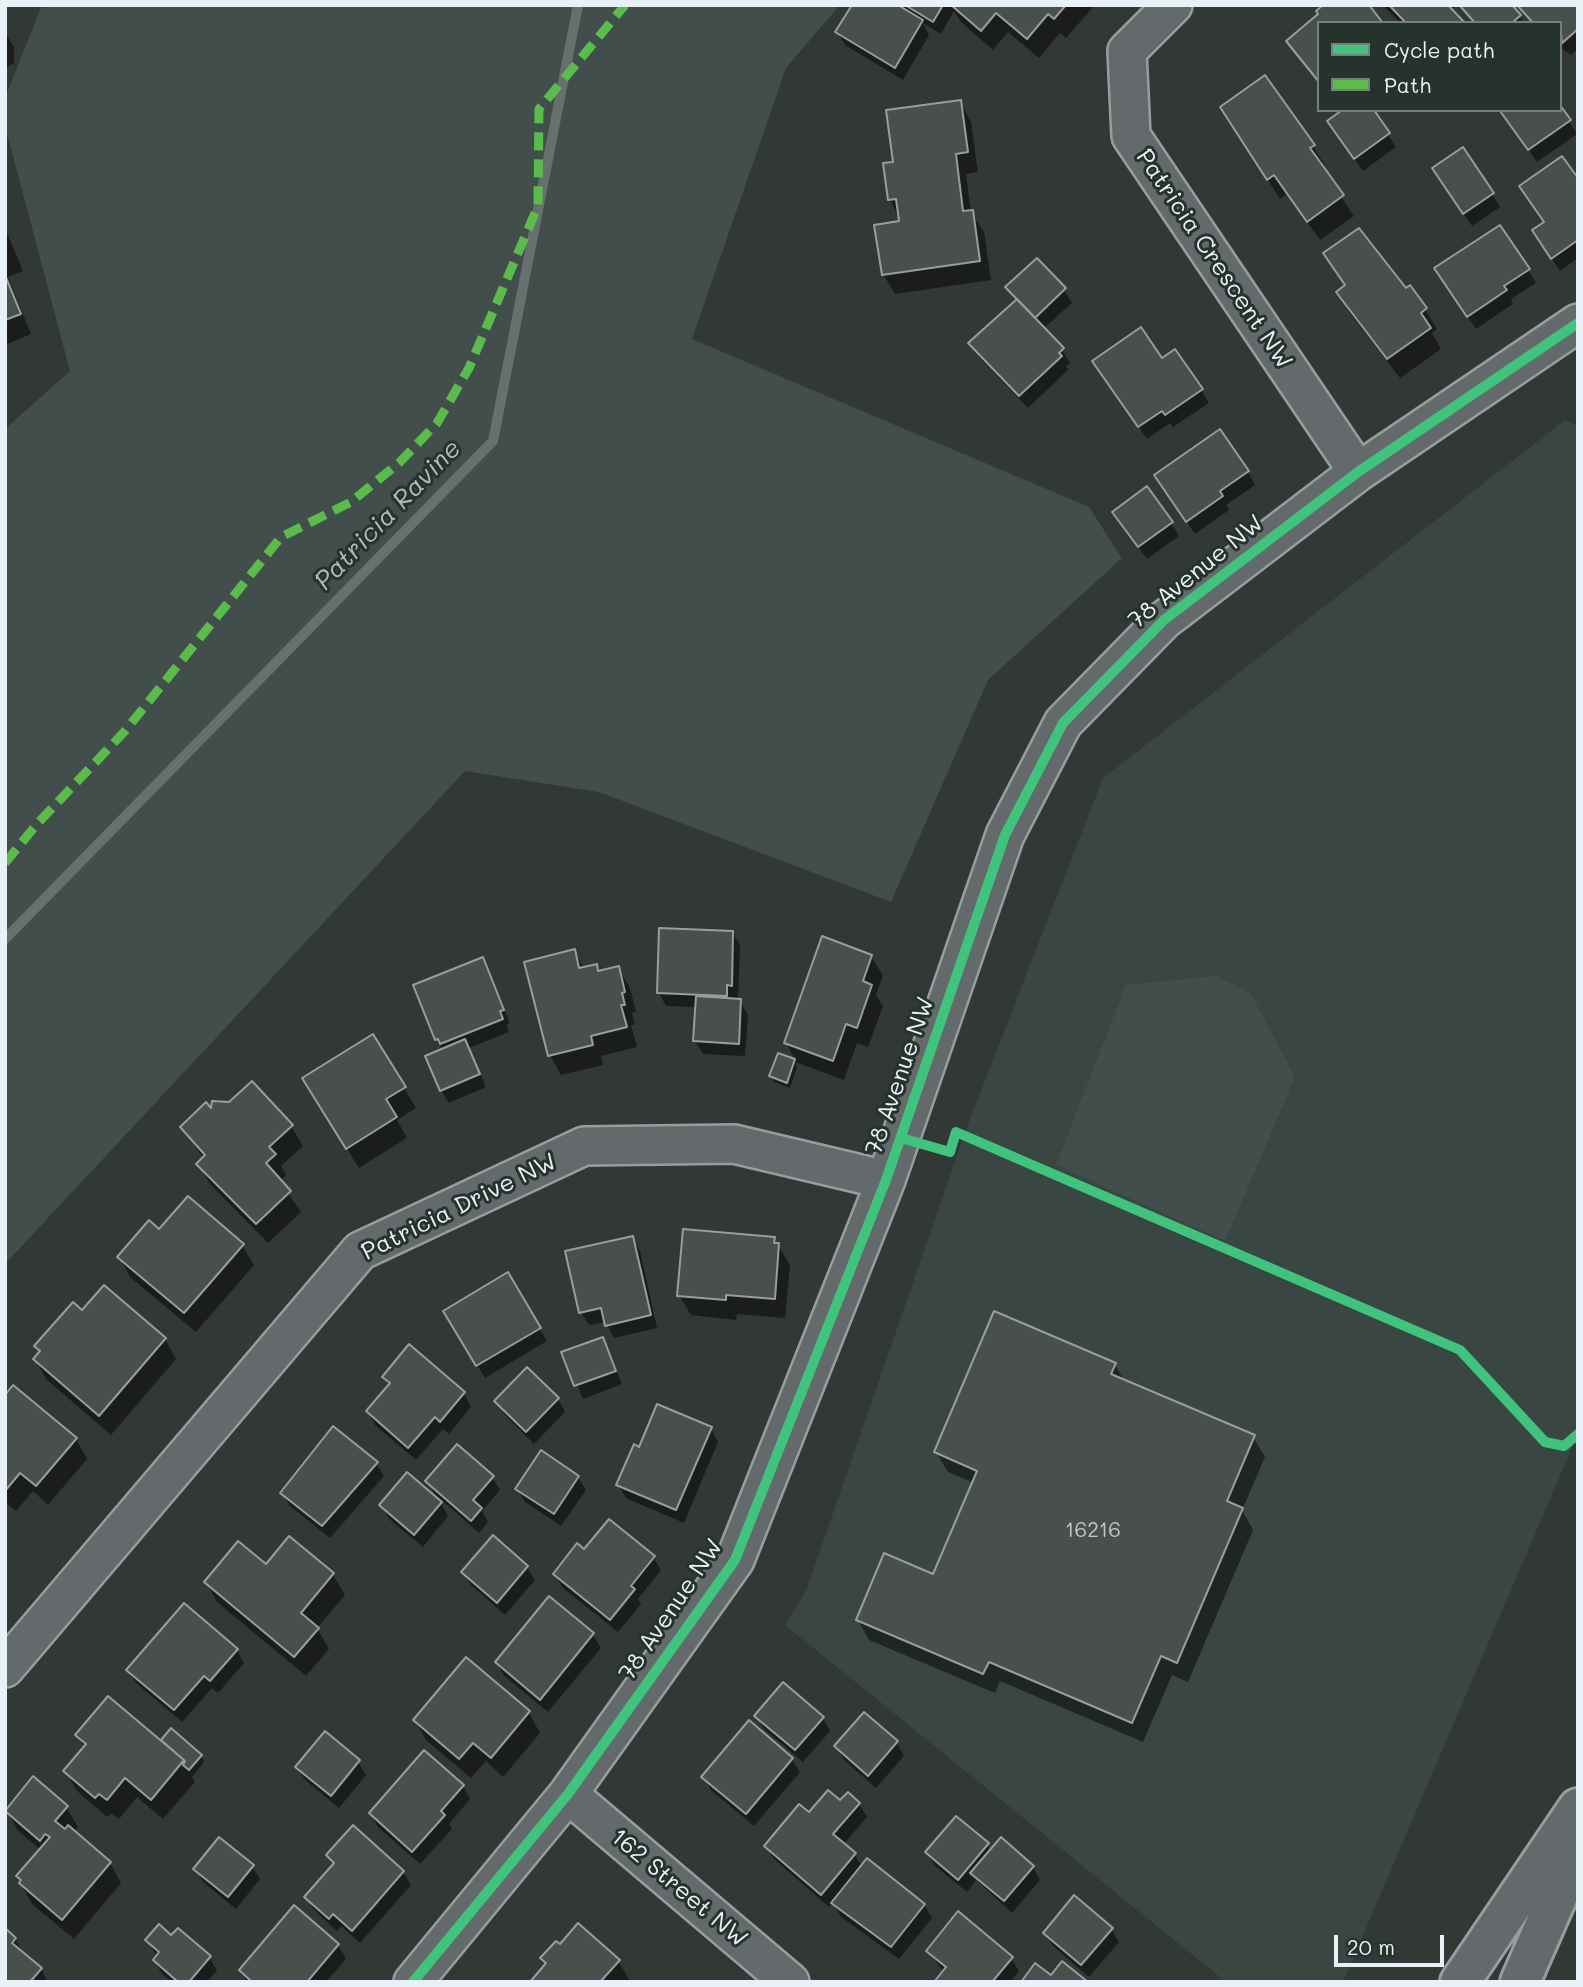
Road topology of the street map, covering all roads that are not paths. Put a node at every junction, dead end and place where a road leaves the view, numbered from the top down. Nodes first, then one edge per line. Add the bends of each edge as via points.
1 (1173, 5) edge
2 (1578, 323) edge
3 (1359, 472) junction
4 (886, 1180) junction
5 (5, 1668) edge
6 (568, 1794) junction
7 (1578, 1808) edge
8 (1578, 1850) edge
9 (413, 1982) edge
10 (790, 1982) edge
11 (1460, 1982) edge
12 (1520, 1982) edge

1 - 3 street, Patricia Crescent NW via 1127,51 1131,136
2 - 3 street, 78 Avenue NW
3 - 4 street, 78 Avenue NW via 1164,620 1063,723 1005,835
4 - 5 street, Patricia Drive NW via 734,1144 584,1146 360,1251
4 - 6 street, 78 Avenue NW via 735,1560
6 - 9 street, 78 Avenue NW
6 - 10 street, 162 Street NW
7 - 11 highway
8 - 12 highway

